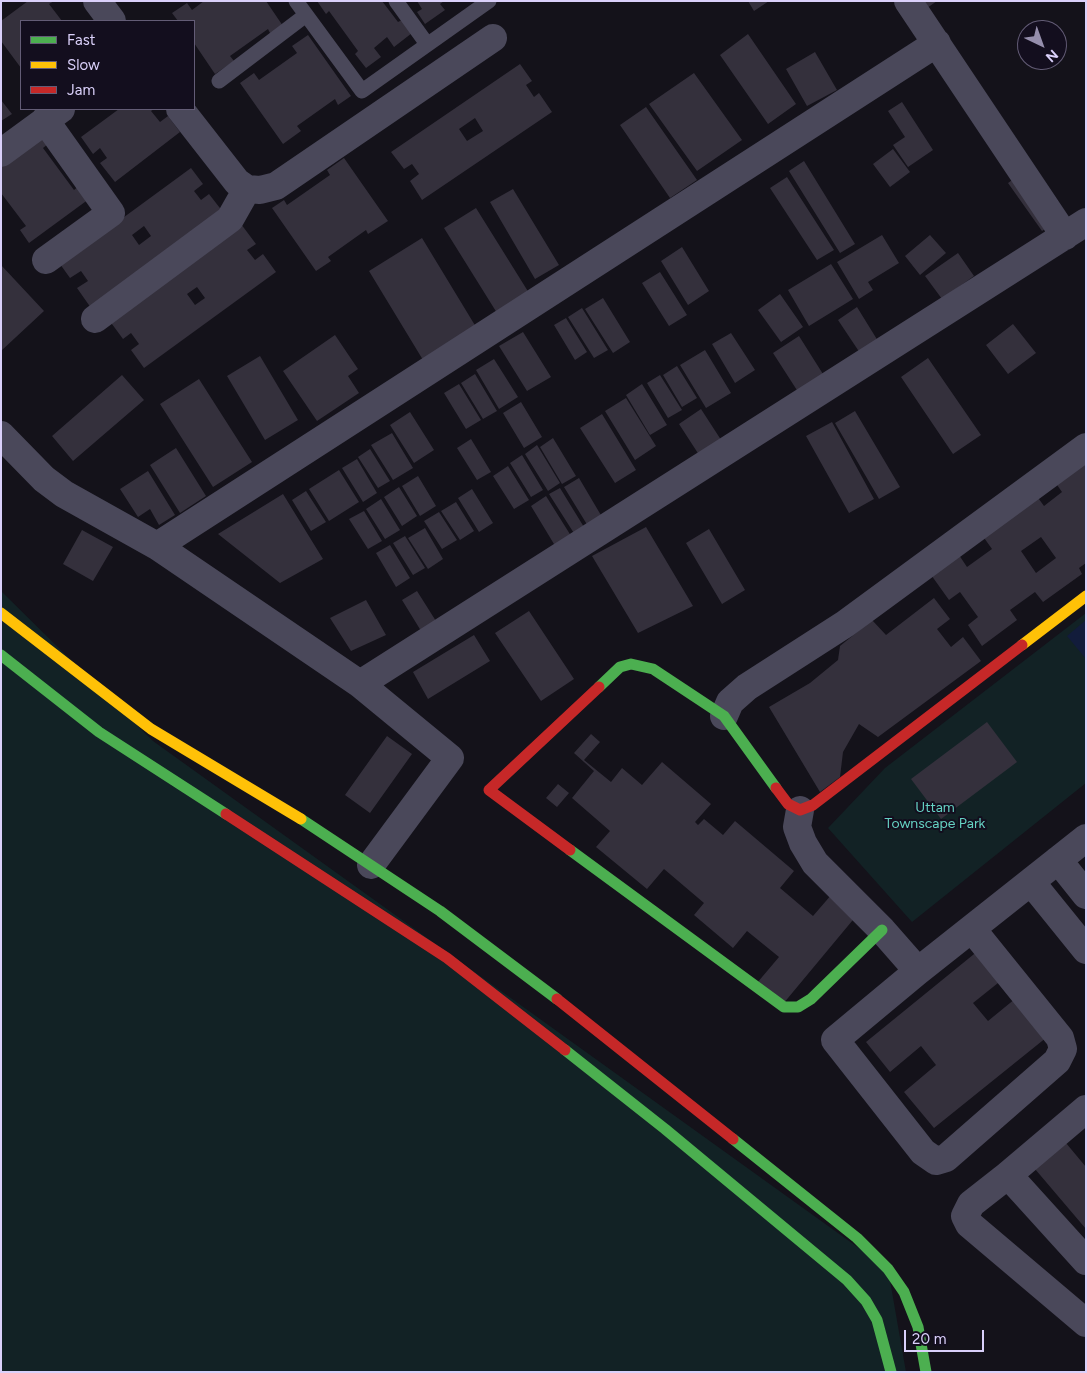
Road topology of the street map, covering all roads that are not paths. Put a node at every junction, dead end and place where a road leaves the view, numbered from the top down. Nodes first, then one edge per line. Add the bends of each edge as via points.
1 (97, 1) edge
2 (296, 1) edge
3 (396, 1) edge
4 (489, 1) edge
5 (908, 1) edge
6 (306, 15) junction
7 (111, 20) edge
8 (493, 38) dead end
9 (937, 43) junction
10 (427, 44) junction
11 (218, 81) dead end
12 (181, 110) edge
13 (53, 114) edge
14 (1, 153) edge
15 (247, 189) junction
16 (1075, 229) edge
17 (46, 260) dead end
18 (95, 319) dead end
19 (1, 435) edge
20 (1086, 447) edge
21 (157, 546) junction
22 (1086, 596) edge
23 (1, 612) edge
24 (1, 655) edge
25 (360, 684) junction
26 (724, 716) junction
27 (800, 810) junction
28 (1086, 838) edge
29 (1058, 860) junction
30 (371, 865) junction
31 (1031, 882) junction
32 (1086, 895) edge
33 (972, 929) junction
34 (882, 930) junction
35 (1086, 950) edge
36 (918, 971) junction
37 (1086, 1109) edge
38 (1008, 1175) junction
39 (1086, 1261) edge
40 (1086, 1324) edge
41 (891, 1372) edge
42 (926, 1372) edge

1 - 7 street
2 - 6 lane
3 - 10 lane
4 - 10 lane
5 - 9 street
6 - 10 lane via 362,91
6 - 11 lane
8 - 15 street via 276,186
9 - 16 street
9 - 21 street
12 - 15 street
13 - 14 street
13 - 17 street via 111,213
15 - 18 street via 230,219
16 - 25 street
19 - 21 street via 44,479 64,494
20 - 26 street via 845,624 747,686 730,702
21 - 25 street
22 - 27 street via 813,805
23 - 30 street via 151,729
24 - 41 street via 99,732 147,765 447,958 665,1129 847,1280 866,1300 877,1320
25 - 30 street via 450,758
26 - 27 street via 788,804
26 - 34 street via 652,669 631,664 620,667 488,790 784,1007 798,1007 811,999
27 - 34 street via 797,827 815,863
28 - 29 street
29 - 31 street
29 - 32 street
30 - 42 street via 522,971 857,1238 888,1268 904,1292 918,1327
31 - 33 street
31 - 35 street
33 - 36 street
33 - 36 street via 1060,1038 1063,1049 1057,1061 946,1158 936,1161 923,1152 835,1040
34 - 36 street
37 - 38 street
38 - 39 street
38 - 40 street via 971,1204 965,1216 969,1224

